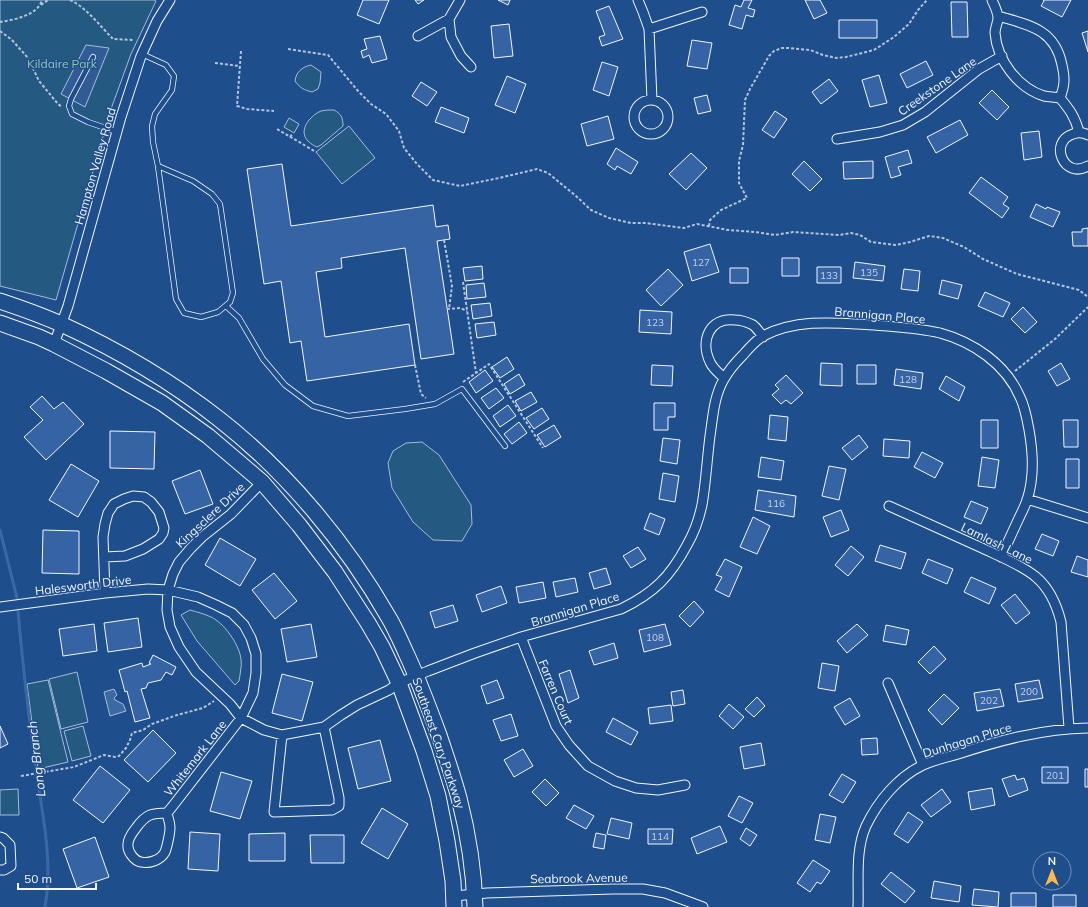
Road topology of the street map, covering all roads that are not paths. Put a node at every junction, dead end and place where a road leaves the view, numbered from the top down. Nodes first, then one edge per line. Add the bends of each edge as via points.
1 (170, 0) edge
2 (460, 0) edge
3 (638, 0) edge
4 (992, 0) edge
5 (702, 12) dead end
6 (998, 16) junction
7 (449, 19) junction
8 (649, 29) junction
9 (418, 36) dead end
10 (142, 54) junction
11 (1002, 56) junction
12 (92, 57) dead end
13 (471, 67) dead end
14 (1060, 98) junction
15 (652, 100) dead end
16 (116, 132) junction
17 (1084, 134) edge
18 (837, 139) dead end
19 (158, 166) junction
20 (1088, 166) edge
21 (0, 301) edge
22 (226, 306) junction
23 (0, 323) edge
24 (61, 324) junction
25 (763, 337) junction
26 (54, 344) junction
27 (724, 378) junction
28 (505, 446) dead end
29 (262, 482) junction
30 (1027, 499) junction
31 (889, 506) dead end
32 (1088, 518) edge
33 (104, 557) junction
34 (1001, 557) junction
35 (168, 590) junction
36 (105, 593) junction
37 (0, 607) edge
38 (521, 637) junction
39 (417, 676) junction
40 (400, 683) junction
41 (888, 683) dead end
42 (241, 718) junction
43 (324, 727) junction
44 (1069, 728) junction
45 (1088, 728) edge
46 (282, 735) junction
47 (923, 765) junction
48 (685, 785) dead end
49 (167, 813) junction
50 (0, 837) edge
51 (0, 870) edge
52 (475, 900) edge
53 (454, 901) edge
54 (703, 907) edge
55 (858, 907) edge

1 - 10 street, Hampton Valley Road
2 - 7 street
3 - 8 street
4 - 6 street
5 - 8 street
6 - 11 street via 995,33
6 - 14 street via 1032,26 1055,45 1060,55 1064,82
7 - 9 street
7 - 13 street via 451,37 461,56
8 - 15 street
10 - 16 street, Hampton Valley Road
10 - 19 lane via 166,66 174,76 172,90 155,114 152,126
11 - 14 street via 1018,82 1045,96
11 - 18 street, Creekstone Lane via 903,125 880,132
12 - 16 lane via 70,99 70,110 72,114 88,122
14 - 17 street
16 - 24 street, Hampton Valley Road
17 - 20 street via 1073,133 1068,136 1060,151 1068,166 1080,169
19 - 22 lane via 193,181 212,194 220,204 233,292
19 - 22 lane via 176,299 184,313 201,317 218,312
21 - 24 main road, Southeast Cary Parkway
22 - 28 lane via 239,318 262,359 285,385 313,406 348,416 435,404 462,389
23 - 26 main road, Southeast Cary Parkway
24 - 26 street, Hampton Valley Road
24 - 39 main road, Southeast Cary Parkway via 174,386 219,419 274,467 325,524 352,561 390,619
25 - 27 street, Brannigan Place via 732,366
25 - 27 street via 752,325 742,321 724,320 712,328 706,340 707,350 710,362
25 - 30 street, Brannigan Place via 778,330 816,322 830,322 926,330 954,338 975,348 992,360 1007,376 1020,396 1031,446 1032,465
26 - 29 main road, Southeast Cary Parkway via 162,403 208,436
27 - 38 street, Brannigan Place via 714,407 701,507 693,533 671,572 650,592 621,609
29 - 35 street, Kingsclere Drive via 231,514 191,548 179,562
29 - 40 main road, Southeast Cary Parkway via 335,572 372,629
30 - 32 street
30 - 34 street, Brannigan Place
31 - 34 street, Lamlash Lane
33 - 33 street via 105,524 114,504 133,496 152,502 159,512 164,528 159,539 125,556
33 - 36 street
34 - 44 street, Lamlash Lane via 1037,578 1054,600 1061,622
35 - 36 street, Halesworth Drive
35 - 42 street, Kingsclere Drive via 167,610 170,627 179,647 196,672
35 - 42 street via 198,597 216,605 232,613 244,625 256,654 256,673 253,693
36 - 37 street, Halesworth Drive
38 - 39 street, Brannigan Place via 475,652
38 - 48 street, Farren Court via 556,726 569,746 588,766 615,781 636,788 658,790
39 - 40 street, Brannigan Place
39 - 52 main road, Southeast Cary Parkway via 459,798
40 - 43 street, Kingsclere Drive via 357,705
40 - 53 main road, Southeast Cary Parkway via 438,796 448,841
41 - 47 street
42 - 46 street, Kingsclere Drive via 264,730
42 - 49 street, Whitemark Lane
43 - 46 street, Kingsclere Drive
43 - 46 street via 339,798 339,806 332,810 274,812
44 - 45 street, Dunhagan Place
44 - 47 street, Dunhagan Place via 1027,734
47 - 55 street, Dunhagan Place via 891,789 866,826 860,853
49 - 49 street, Whitemark Lane via 154,813 148,816 132,833 128,844 129,852 135,859 140,862 151,862 165,853 170,829
50 - 51 street via 10,845 11,866
52 - 53 street, Seabrook Avenue
52 - 54 street, Seabrook Avenue via 643,889 665,893

